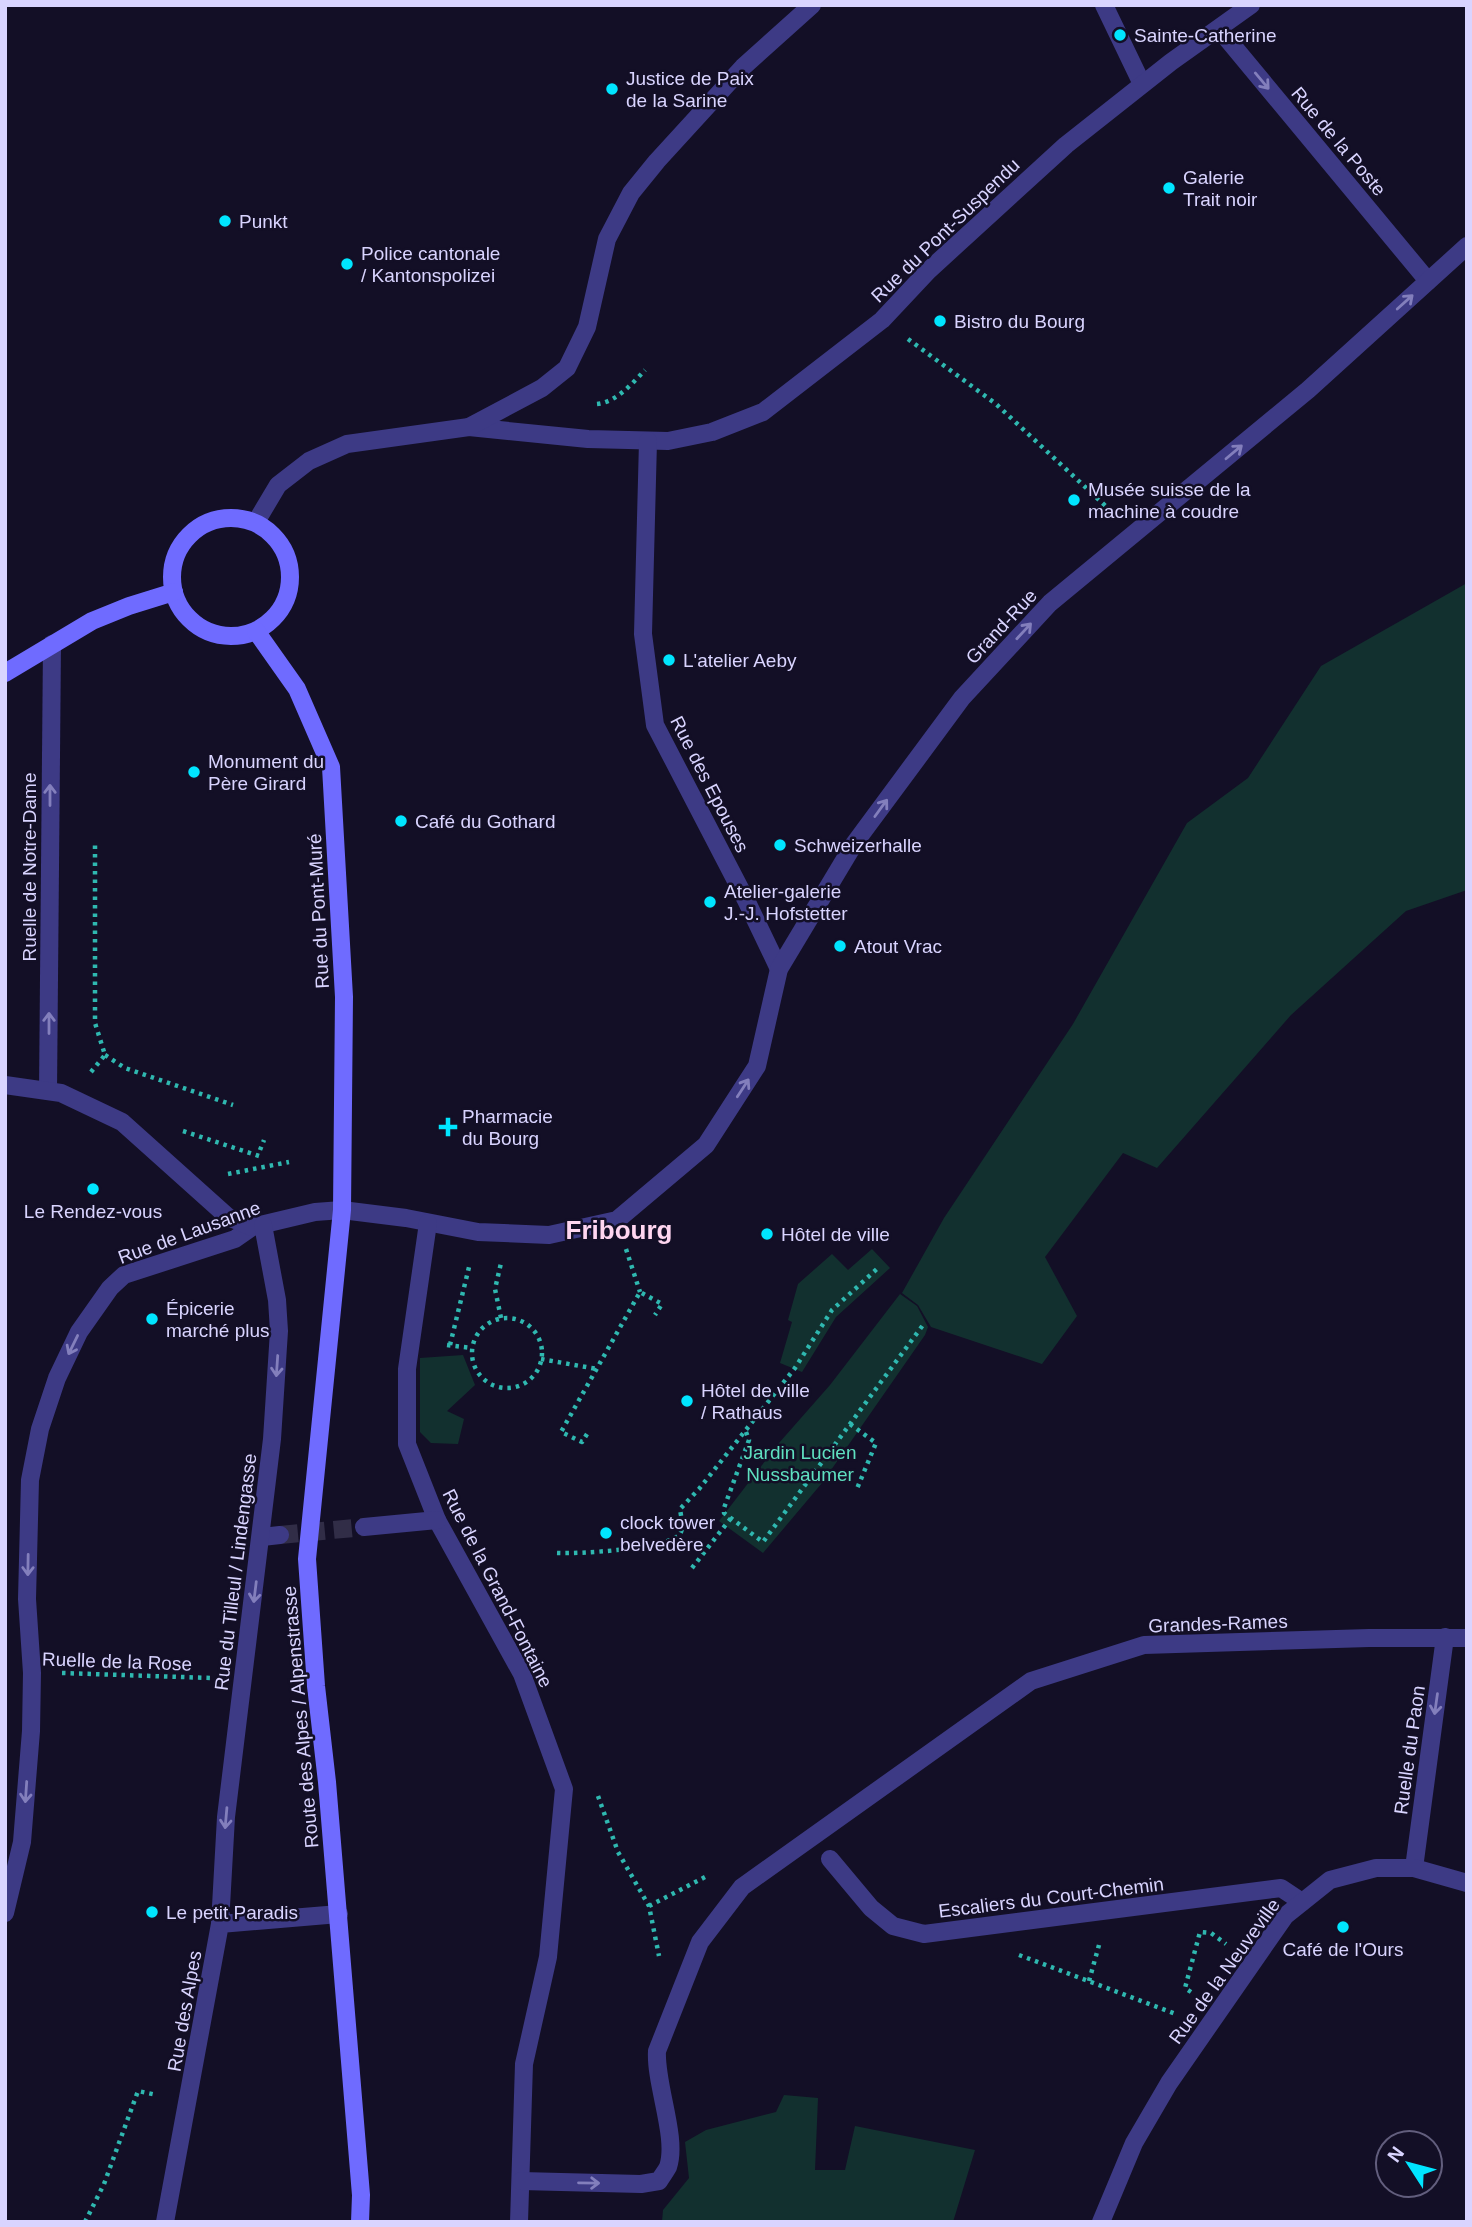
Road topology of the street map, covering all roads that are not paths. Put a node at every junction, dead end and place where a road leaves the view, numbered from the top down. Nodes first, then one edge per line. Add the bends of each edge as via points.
1 (812, 5) edge
2 (1104, 5) edge
3 (1251, 5) edge
4 (1219, 29) junction
5 (1142, 85) junction
6 (1467, 246) edge
7 (1428, 281) junction
8 (469, 427) junction
9 (648, 440) junction
10 (256, 522) junction
11 (174, 592) junction
12 (256, 631) junction
13 (52, 644) junction
14 (5, 673) edge
15 (779, 969) junction
16 (5, 1085) edge
17 (48, 1091) junction
18 (342, 1210) junction
19 (617, 1220) joint
20 (428, 1223) junction
21 (257, 1226) junction
22 (437, 1520) junction
23 (364, 1527) tunnel mouth
24 (281, 1535) tunnel mouth
25 (262, 1536) junction
26 (1445, 1637) junction
27 (1467, 1638) edge
28 (830, 1859) dead end
29 (1414, 1868) junction
30 (1467, 1883) edge
31 (1302, 1902) junction
32 (5, 1913) edge
33 (338, 1914) junction
34 (220, 1924) junction
35 (521, 2181) junction
36 (165, 2222) edge
37 (360, 2222) edge
38 (519, 2222) edge
39 (1101, 2222) edge

1 - 8 street via 743,68 631,193 607,239 587,327 567,368 542,388
2 - 5 street
3 - 4 street, Rue du Pont-Suspendu
4 - 5 street, Rue du Pont-Suspendu
4 -> 7 street, Rue de la Poste
5 - 9 street, Rue du Pont-Suspendu via 1066,145 928,271 882,320 763,412 712,432
6 - 7 street, Grand-Rue
15 -> 7 street, Grand-Rue via 855,844 962,698 1050,603 1308,390
8 - 9 street, Rue du Pont-Suspendu
8 - 10 street via 348,444 309,461 278,485
9 - 15 street, Rue des Epouses via 643,635 654,725
10 - 11 main road via 224,518 193,532 174,560
10 - 12 main road via 284,548 290,586 284,605
11 - 12 main road via 197,626 236,636
11 - 13 main road via 92,621
12 - 18 main road, Rue du Pont-Muré via 297,689 331,767 344,997
13 - 14 main road
17 -> 13 street, Ruelle de Notre-Dame
19 -> 15 street, Grand-Rue via 706,1145 757,1066
16 - 17 street
17 - 21 street via 122,1122 228,1217
18 - 20 street, Rue de Lausanne
18 - 21 street, Rue de Lausanne
18 - 33 main road, Route des Alpes / Alpenstrasse via 307,1559
19 - 20 street, Rue de Lausanne via 549,1236 478,1232
20 - 22 street, Rue de la Grand-Fontaine via 407,1369 407,1444
21 -> 25 street, Rue du Tilleul / Lindengasse via 279,1331
21 -> 32 street, Rue de Lausanne via 235,1238 124,1275 79,1332 57,1378 30,1480 31,1731 22,1842
22 - 23 street
22 - 35 street, Rue de la Grand-Fontaine via 522,1674 564,1789 548,1957 524,2064
24 - 25 street
25 -> 34 street, Rue du Tilleul / Lindengasse via 226,1817
26 - 27 street, Grandes-Rames
26 -> 29 street, Ruelle du Paon
35 -> 26 street, Grandes-Rames via 659,2181 668,2165 669,2140 657,2051 701,1942 742,1887 1031,1681 1144,1646
28 - 31 street, Escaliers du Court-Chemin via 871,1909 893,1926 924,1934 1281,1888
29 - 30 street, Rue de la Neuveville
29 - 31 street, Rue de la Neuveville via 1376,1868 1330,1880
31 - 39 street, Rue de la Neuveville via 1285,1916 1170,2083 1134,2143
33 - 34 street
33 - 37 main road, Route des Alpes / Alpenstrasse
34 - 36 street, Rue des Alpes
35 - 38 street, Rue de la Grand-Fontaine

